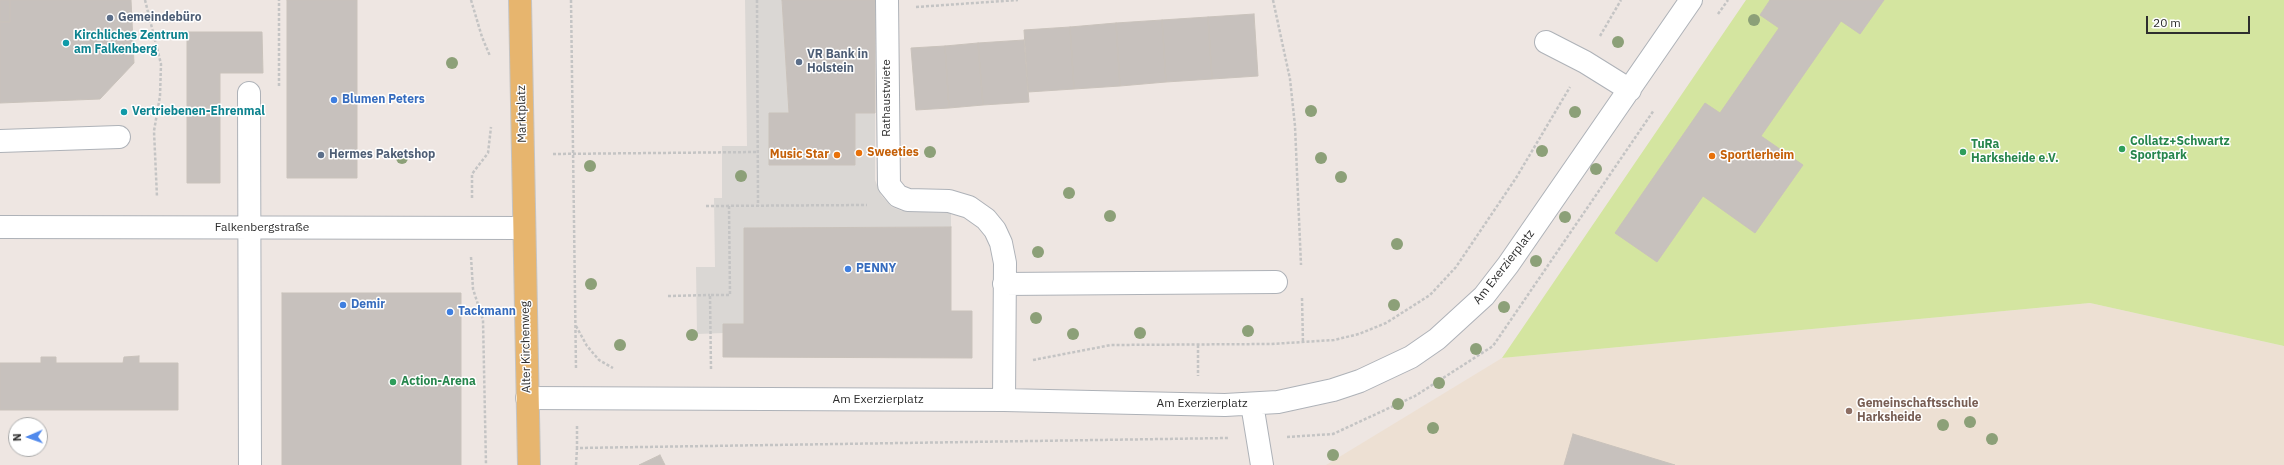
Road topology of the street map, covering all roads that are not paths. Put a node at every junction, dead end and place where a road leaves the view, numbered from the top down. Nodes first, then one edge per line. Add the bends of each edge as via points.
1 (520, 0) edge
2 (1691, 0) edge
3 (887, 5) edge
4 (1546, 42) dead end
5 (1630, 90) junction
6 (250, 93) dead end
7 (119, 137) dead end
8 (0, 141) edge
9 (0, 227) edge
10 (251, 228) junction
11 (524, 228) junction
12 (1276, 282) dead end
13 (1004, 284) junction
14 (527, 398) junction
15 (1004, 400) junction
16 (1252, 404) junction
17 (250, 465) edge
18 (529, 465) edge
19 (1262, 465) edge

1 - 11 main road, Marktplatz
2 - 5 street, Am Exerzierplatz
3 - 13 street, Rathaustwiete via 887,180 895,193 908,200 956,202 981,214 995,230 1001,242
4 - 5 street
5 - 16 street, Am Exerzierplatz via 1504,271 1484,296 1437,339 1411,357 1360,381 1306,397
6 - 10 street
7 - 8 street
9 - 10 street, Falkenbergstraße
10 - 11 street, Falkenbergstraße
10 - 17 street
11 - 14 main road, Alter Kirchenweg
12 - 13 street
13 - 15 street
14 - 15 street, Am Exerzierplatz
14 - 18 main road, Alter Kirchenweg
15 - 16 street, Am Exerzierplatz
16 - 19 street

